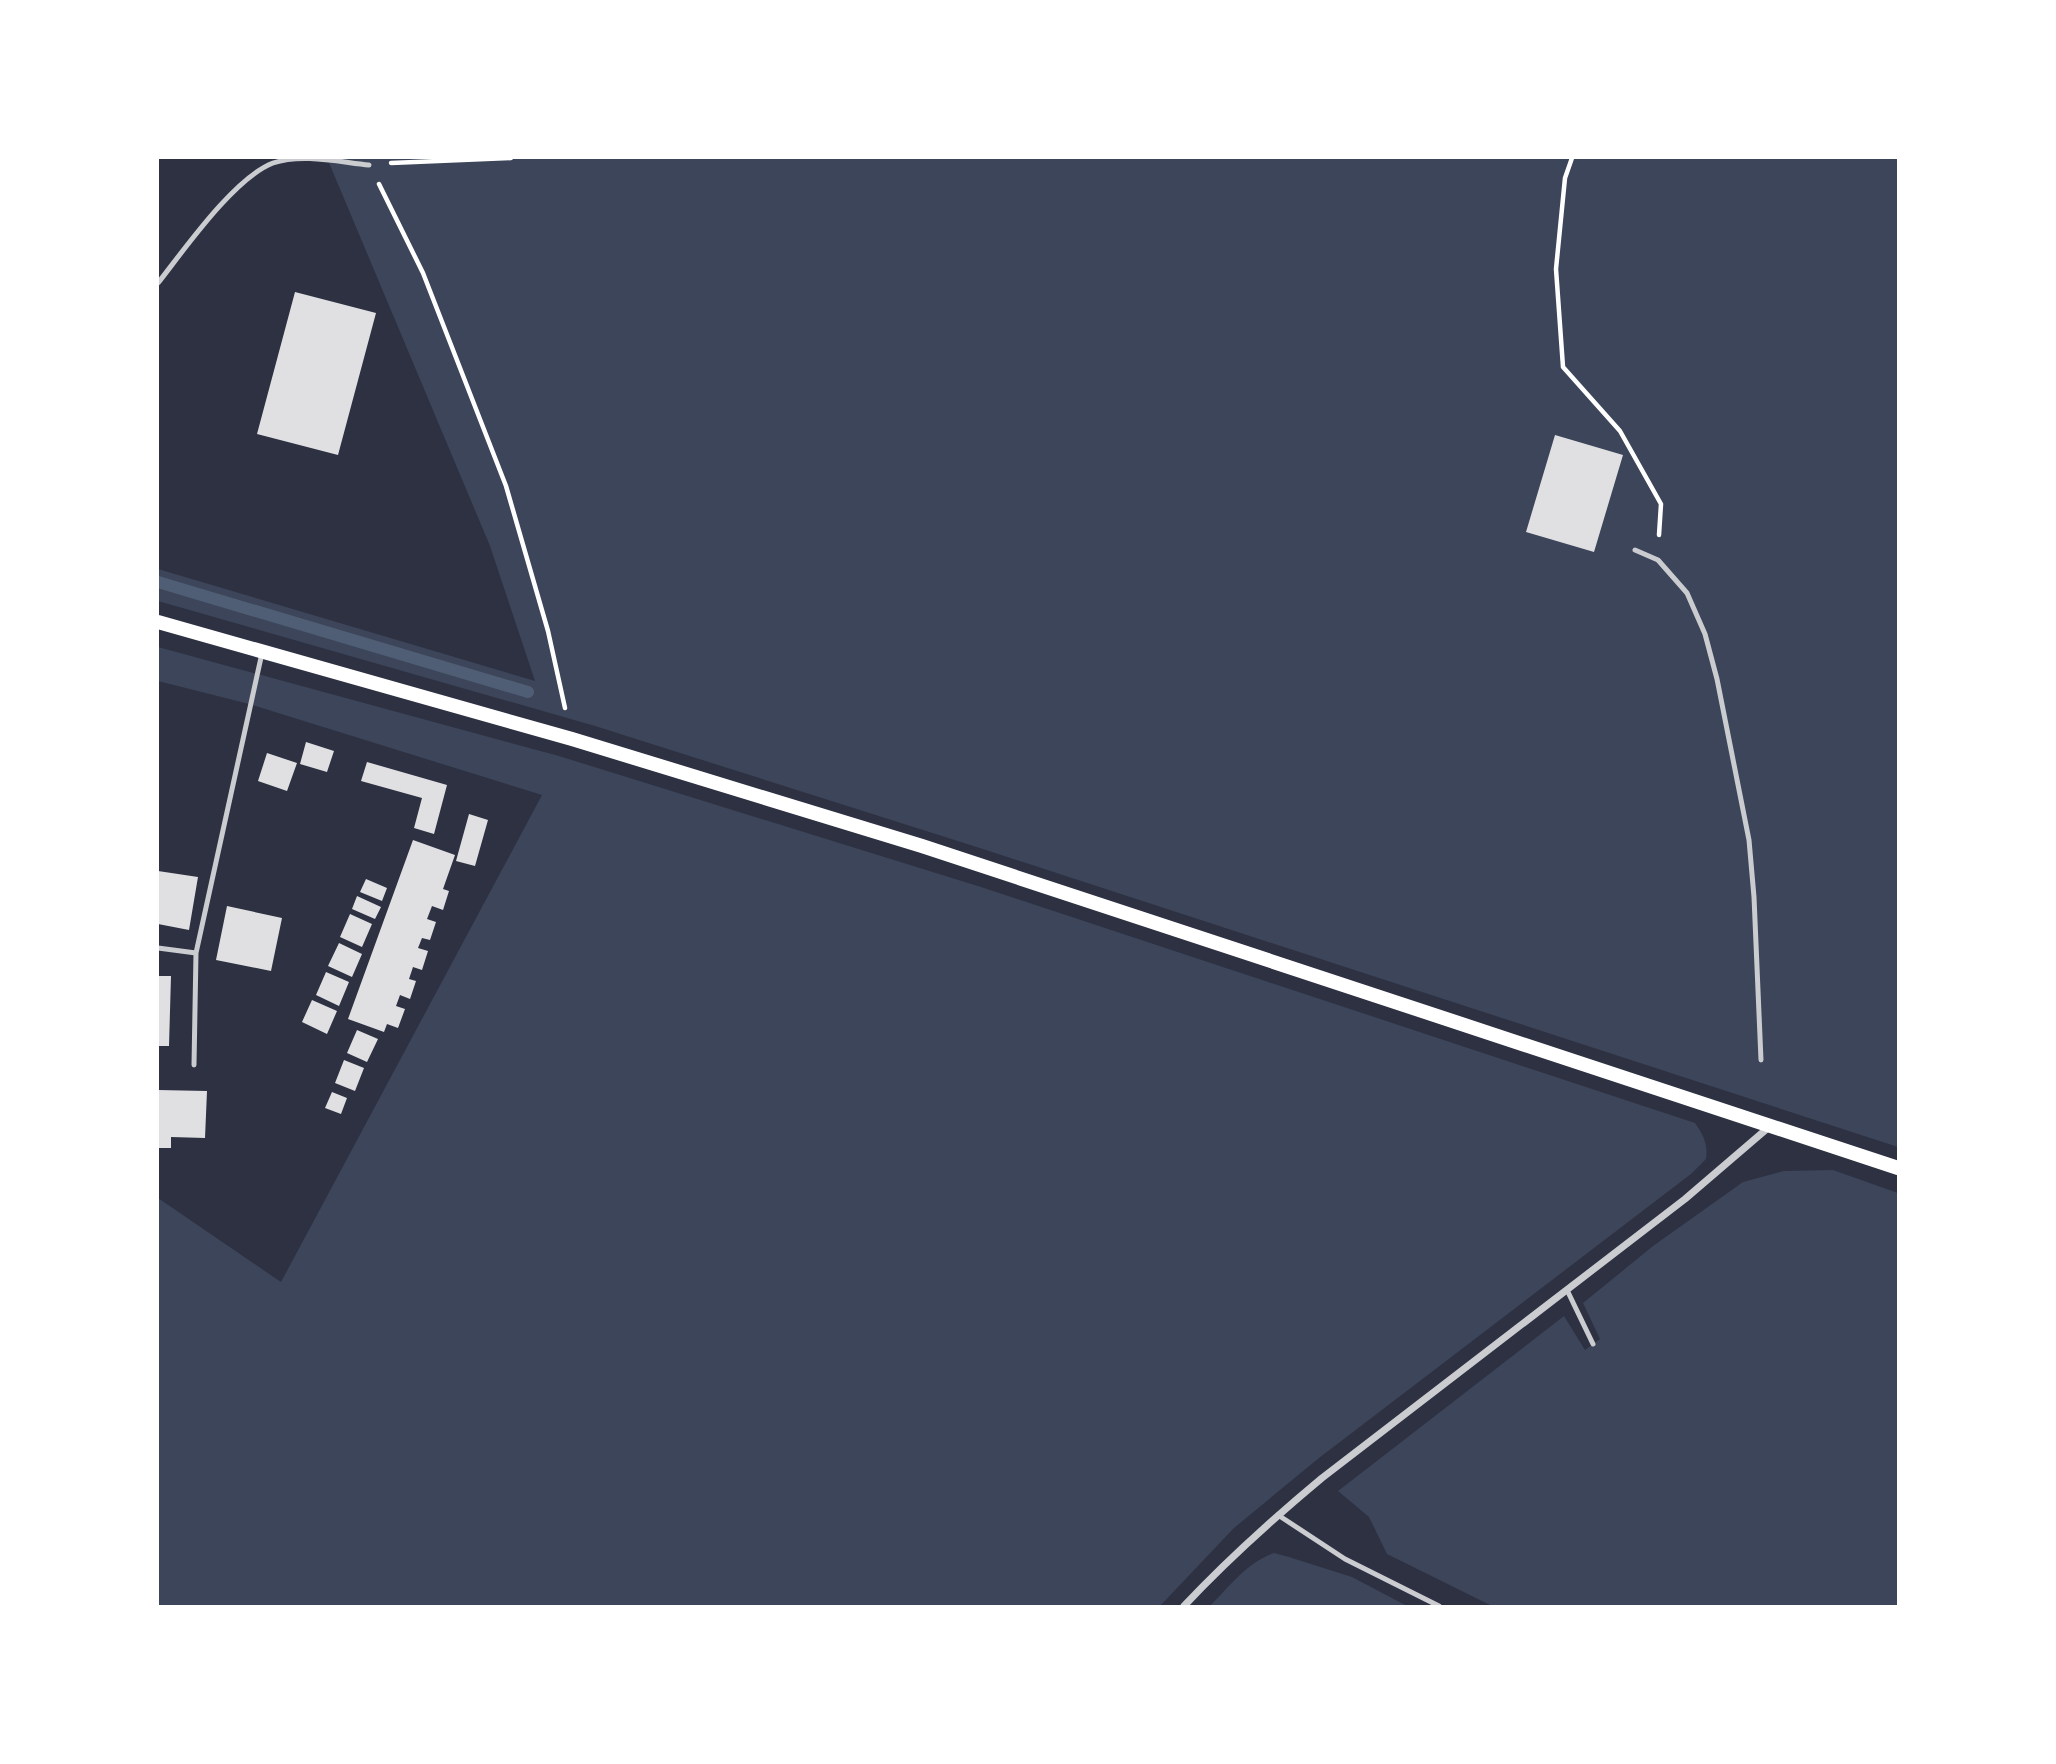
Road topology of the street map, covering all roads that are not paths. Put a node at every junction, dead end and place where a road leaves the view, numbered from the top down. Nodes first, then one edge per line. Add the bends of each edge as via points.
1 (369, 165) road end
2 (158, 284) edge
3 (1635, 550) dead end
4 (158, 622) edge
5 (262, 651) junction
6 (158, 948) edge
7 (197, 953) junction
8 (1761, 1060) dead end
9 (194, 1065) dead end
10 (1770, 1126) junction
11 (1899, 1168) edge
12 (1567, 1290) junction
13 (1593, 1344) dead end
14 (1278, 1515) junction
15 (1184, 1606) edge
16 (1439, 1606) edge

1 - 2 lane via 296,159 272,163 226,199
3 - 8 lane via 1658,560 1687,593 1705,634 1749,839
4 - 5 main road
5 - 7 lane
5 - 10 main road via 947,854
6 - 7 lane
7 - 9 lane
10 - 11 main road
10 - 12 street
12 - 13 lane
12 - 14 street
14 - 15 street
14 - 16 lane via 1345,1559

